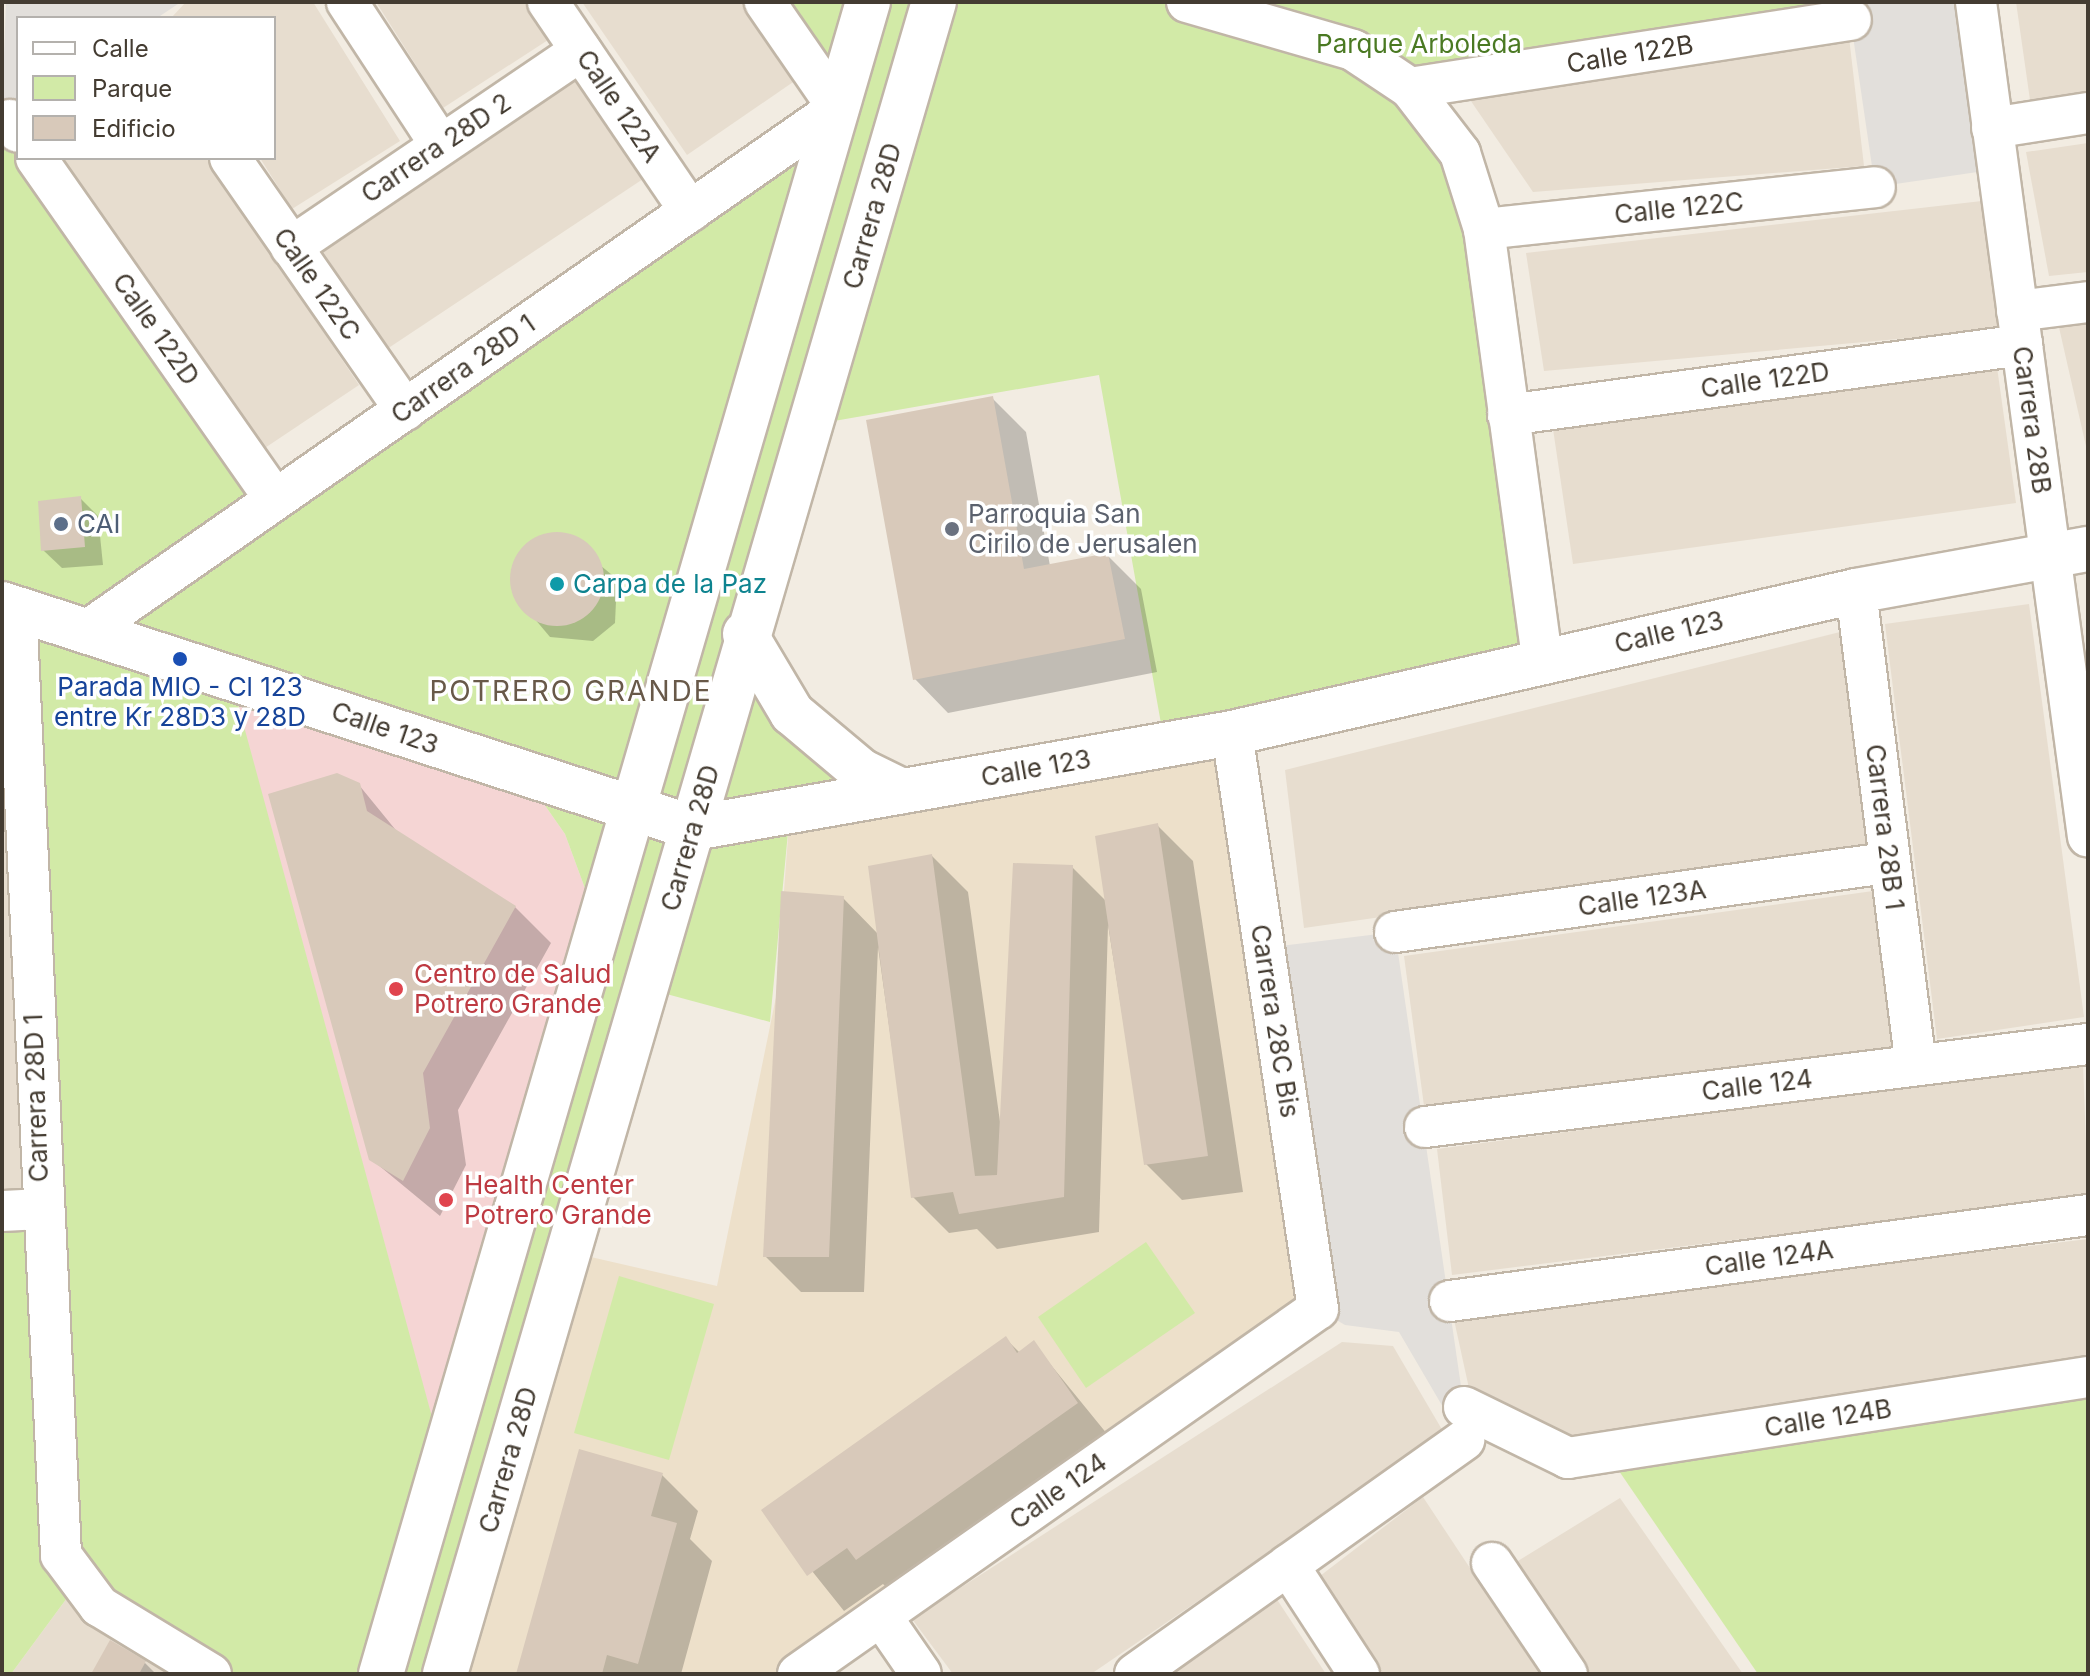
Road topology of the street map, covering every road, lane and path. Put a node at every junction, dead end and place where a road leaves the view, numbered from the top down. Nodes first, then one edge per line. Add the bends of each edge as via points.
1 (347, 2) edge
2 (548, 2) edge
3 (765, 2) edge
4 (868, 2) edge
5 (934, 2) edge
6 (1187, 2) edge
7 (1976, 2) edge
8 (1851, 20) dead end
9 (581, 51) junction
10 (1410, 88) junction
11 (838, 108) junction
12 (2088, 113) edge
13 (1992, 128) junction
14 (440, 144) junction
15 (37, 160) edge
16 (231, 160) edge
17 (1875, 187) dead end
18 (690, 211) junction
19 (1484, 229) junction
20 (291, 247) junction
21 (2088, 302) edge
22 (2020, 328) junction
23 (405, 410) junction
24 (1508, 415) junction
25 (275, 499) junction
26 (2069, 553) edge
27 (1856, 591) junction
28 (9, 606) edge
29 (88, 630) junction
30 (745, 634) junction
31 (1542, 660) junction
32 (1232, 733) junction
33 (902, 791) junction
34 (636, 810) junction
35 (694, 828) junction
36 (2088, 837) edge
37 (1889, 863) junction
38 (1395, 932) dead end
39 (2088, 1044) edge
40 (18, 1060) edge
41 (1916, 1064) junction
42 (1425, 1127) dead end
43 (21, 1210) edge
44 (2088, 1215) edge
45 (1450, 1301) dead end
46 (1318, 1309) joint
47 (2088, 1377) edge
48 (1492, 1563) dead end
49 (1288, 1565) junction
50 (881, 1616) junction
51 (211, 1674) edge
52 (381, 1674) edge
53 (445, 1674) edge
54 (798, 1674) edge
55 (921, 1674) edge
56 (1135, 1674) edge
57 (1359, 1674) edge
58 (1567, 1674) edge

1 - 14 street
2 - 9 street, Calle 122A
3 - 11 street
4 - 11 street
5 - 30 street, Carrera 28D
6 - 10 street via 1353,50
7 - 13 street, Carrera 28B
8 - 10 street, Calle 122B
9 - 14 street, Carrera 28D 2
9 - 18 street, Calle 122A
10 - 19 street via 1460,153
11 - 18 street, Carrera 28D 1
11 - 34 street
12 - 13 street
13 - 22 street, Carrera 28B
14 - 20 street, Carrera 28D 2
15 - 25 street, Calle 122D
16 - 20 street, Calle 122C
17 - 19 street, Calle 122C
18 - 23 street, Carrera 28D 1
19 - 24 street
20 - 23 street, Calle 122C
21 - 22 street
22 - 24 street, Calle 122D
22 - 26 street, Carrera 28B
23 - 25 street, Carrera 28D 1
24 - 31 street
25 - 29 street, Carrera 28D 1
26 - 27 street, Calle 123
26 - 36 street, Carrera 28B
27 - 31 street, Calle 123
27 - 37 street, Carrera 28B 1
28 - 29 street, Calle 123
28 - 40 street, Carrera 28D 1
29 - 34 street, Calle 123
30 - 33 street via 792,713 861,771
30 - 35 street, Carrera 28D
31 - 32 street, Calle 123
32 - 33 street, Calle 123
32 - 46 street, Carrera 28C Bis
33 - 35 street, Calle 123
34 - 35 street, Calle 123
34 - 52 street
35 - 53 street, Carrera 28D
37 - 38 street, Calle 123A
37 - 41 street, Carrera 28B 1
39 - 41 street, Calle 124
40 - 43 street, Carrera 28D 1
41 - 42 street, Calle 124
43 - 51 street, Carrera 28D 1 via 61,1555 99,1606
44 - 45 street, Calle 124A
46 - 50 street, Calle 124
47 - 49 street, Calle 124B via 1568,1458 1464,1423
48 - 58 street
49 - 56 street
49 - 57 street
50 - 54 street, Calle 124
50 - 55 street

